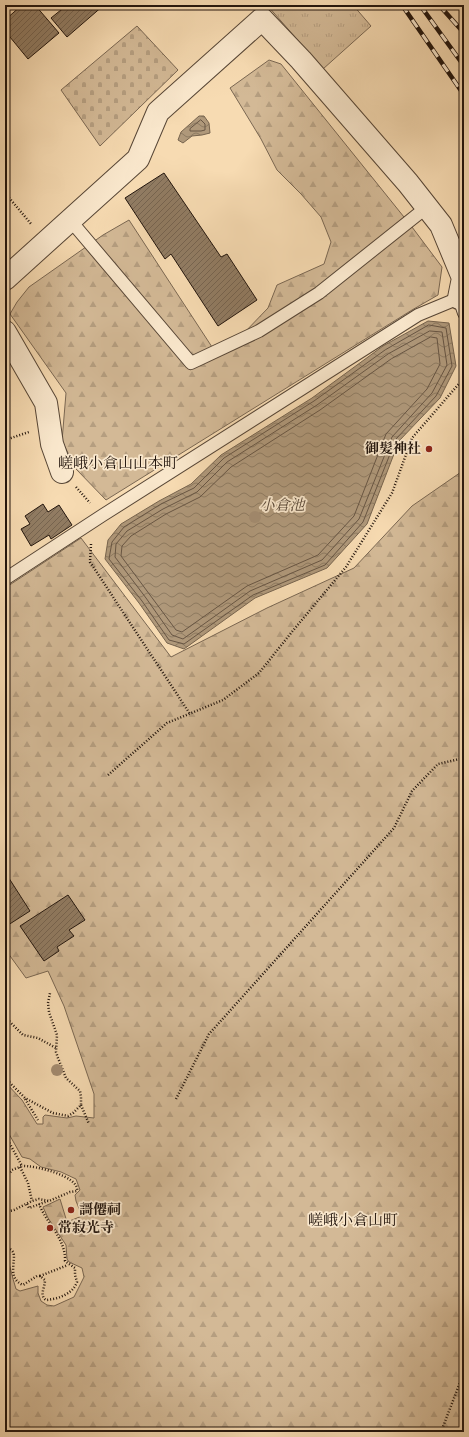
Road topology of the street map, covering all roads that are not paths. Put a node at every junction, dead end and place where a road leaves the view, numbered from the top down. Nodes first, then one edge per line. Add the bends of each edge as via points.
1 (427, 207) junction
2 (70, 220) junction
3 (5, 279) edge
4 (462, 306) edge
5 (5, 332) edge
6 (62, 472) road end
7 (5, 579) edge

1 - 2 lane via 319,293 259,331 191,362
1 - 2 street via 301,60 262,19 158,112 138,159
1 - 4 street via 441,225 463,278
2 - 3 street
4 - 7 lane via 418,315 95,514
5 - 6 street via 46,403 52,444

